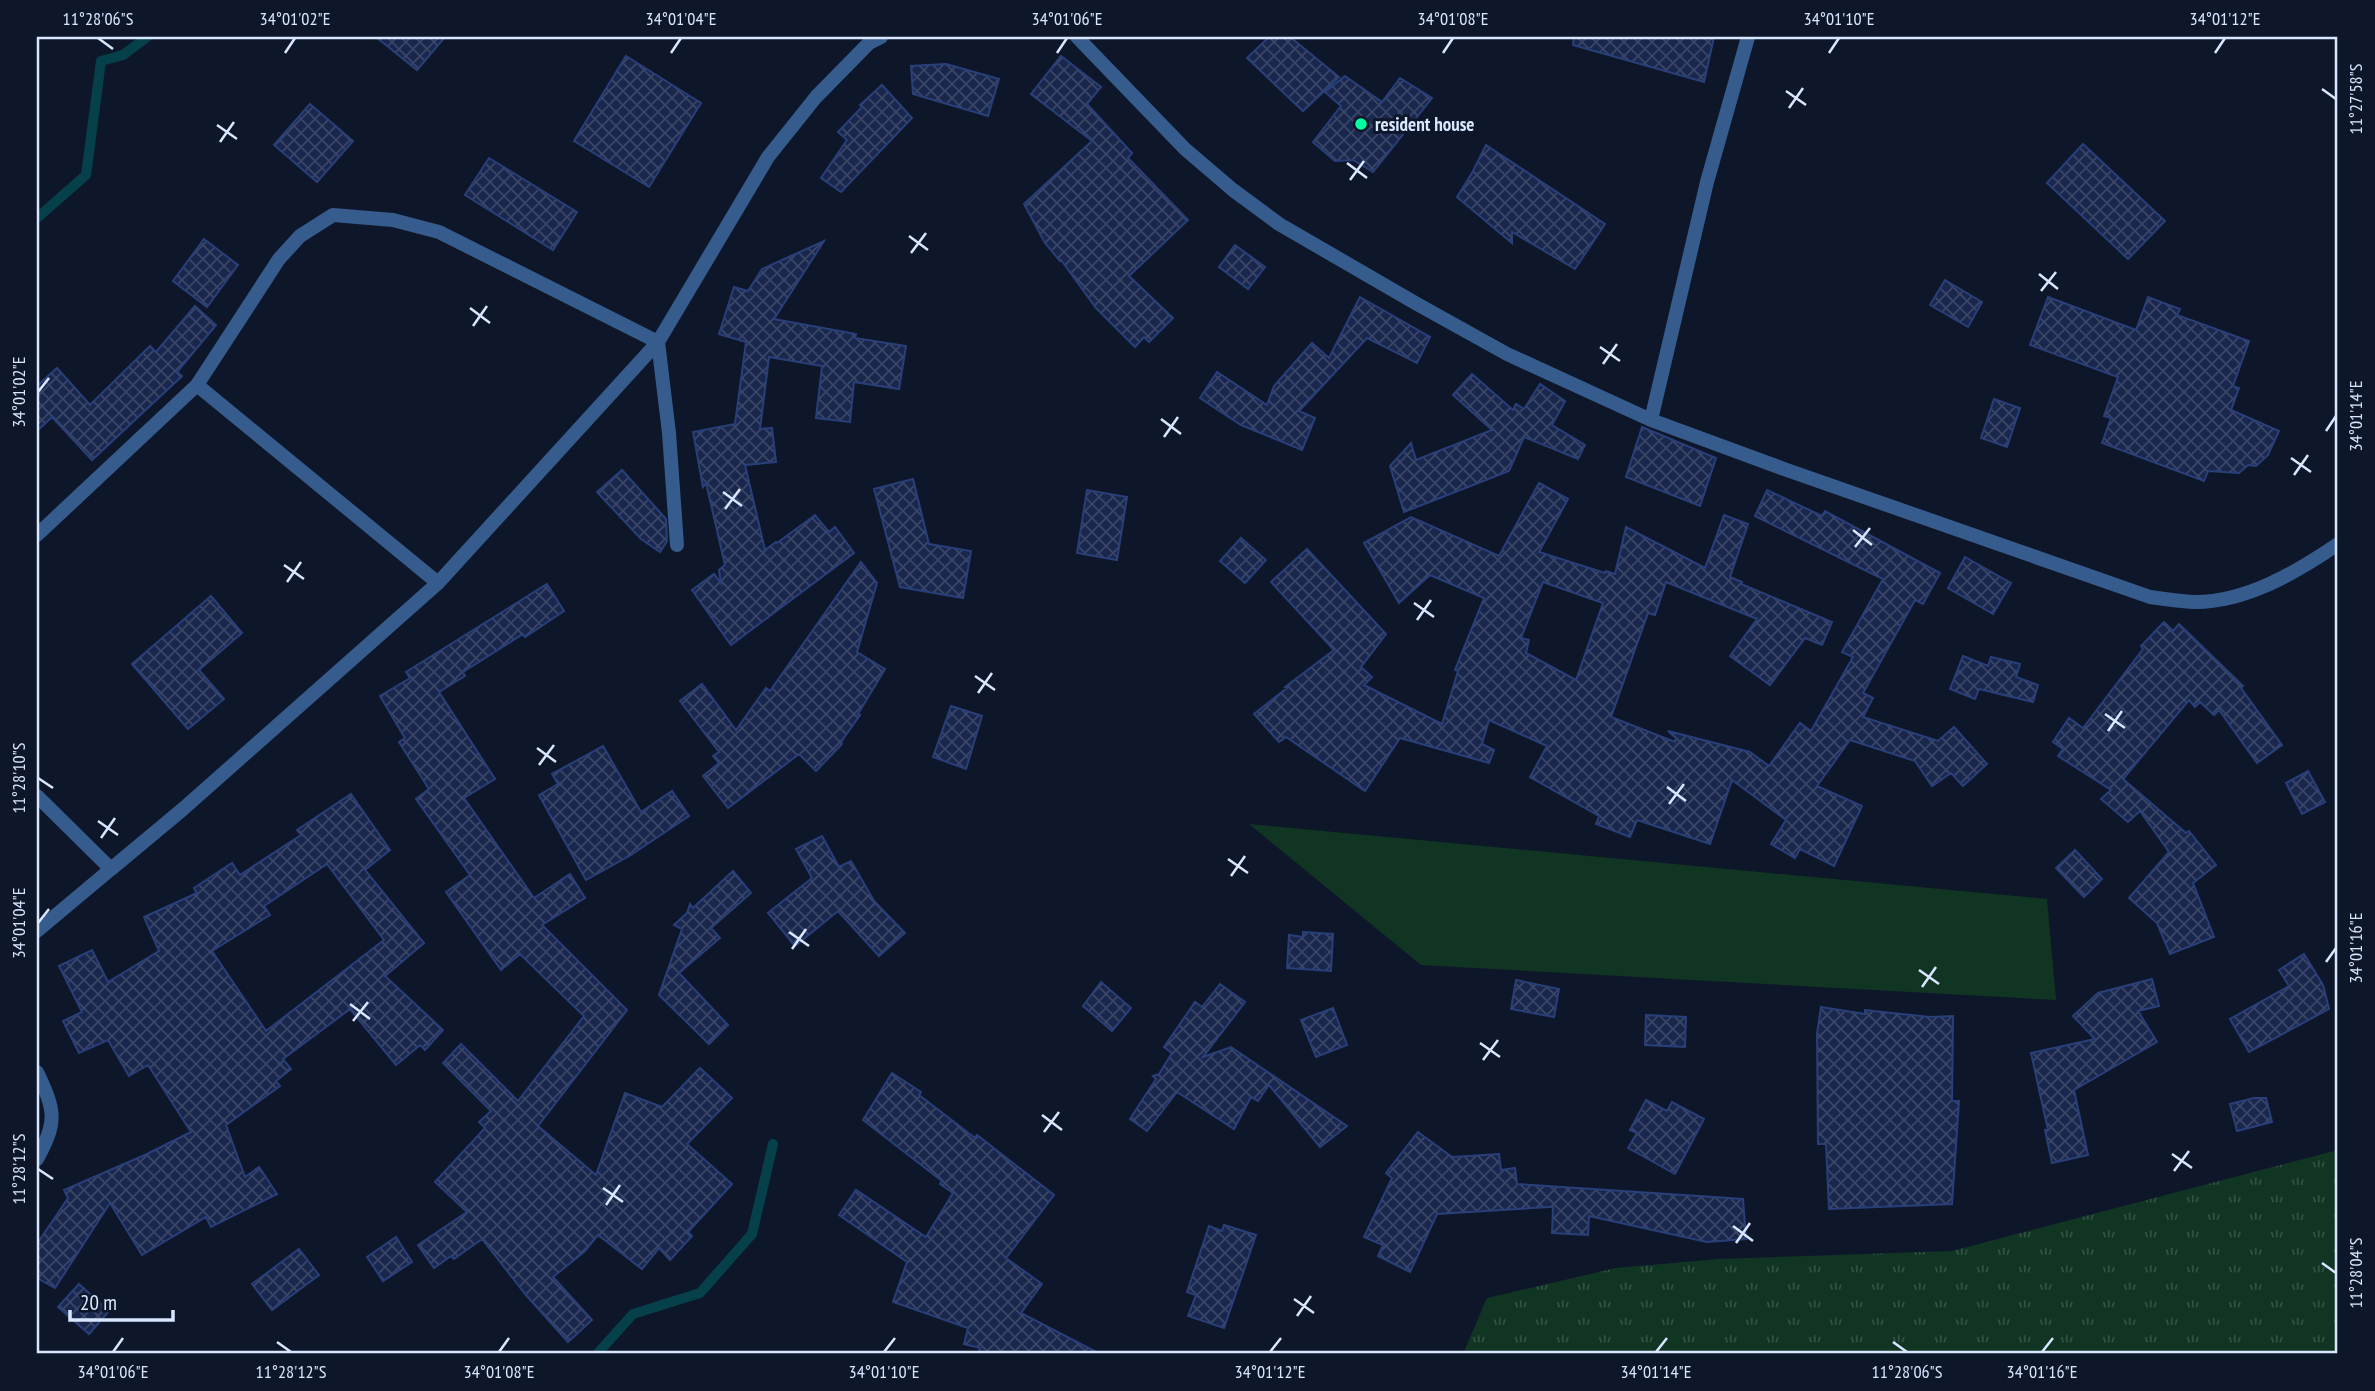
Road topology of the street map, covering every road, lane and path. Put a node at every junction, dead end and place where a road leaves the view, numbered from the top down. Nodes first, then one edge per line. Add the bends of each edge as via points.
1 (881, 37) edge
2 (1077, 37) edge
3 (1748, 37) edge
4 (658, 342) junction
5 (197, 385) junction
6 (1651, 420) junction
7 (37, 535) edge
8 (2338, 544) edge
9 (677, 545) dead end
10 (439, 583) junction
11 (37, 796) edge
12 (111, 869) junction
13 (37, 931) edge
14 (37, 1072) edge
15 (37, 1159) edge

1 - 4 street via 869,43 816,97 768,157
2 - 6 street via 1185,149 1279,223 1507,354
3 - 6 street via 1707,182
4 - 5 street via 439,232 393,220 333,215 300,236 279,259
4 - 9 street
4 - 10 street
5 - 7 street
5 - 10 street
6 - 8 street via 2150,597 2195,602 2233,597 2309,564
10 - 12 street
11 - 12 street
12 - 13 street
14 - 15 street via 52,1117

